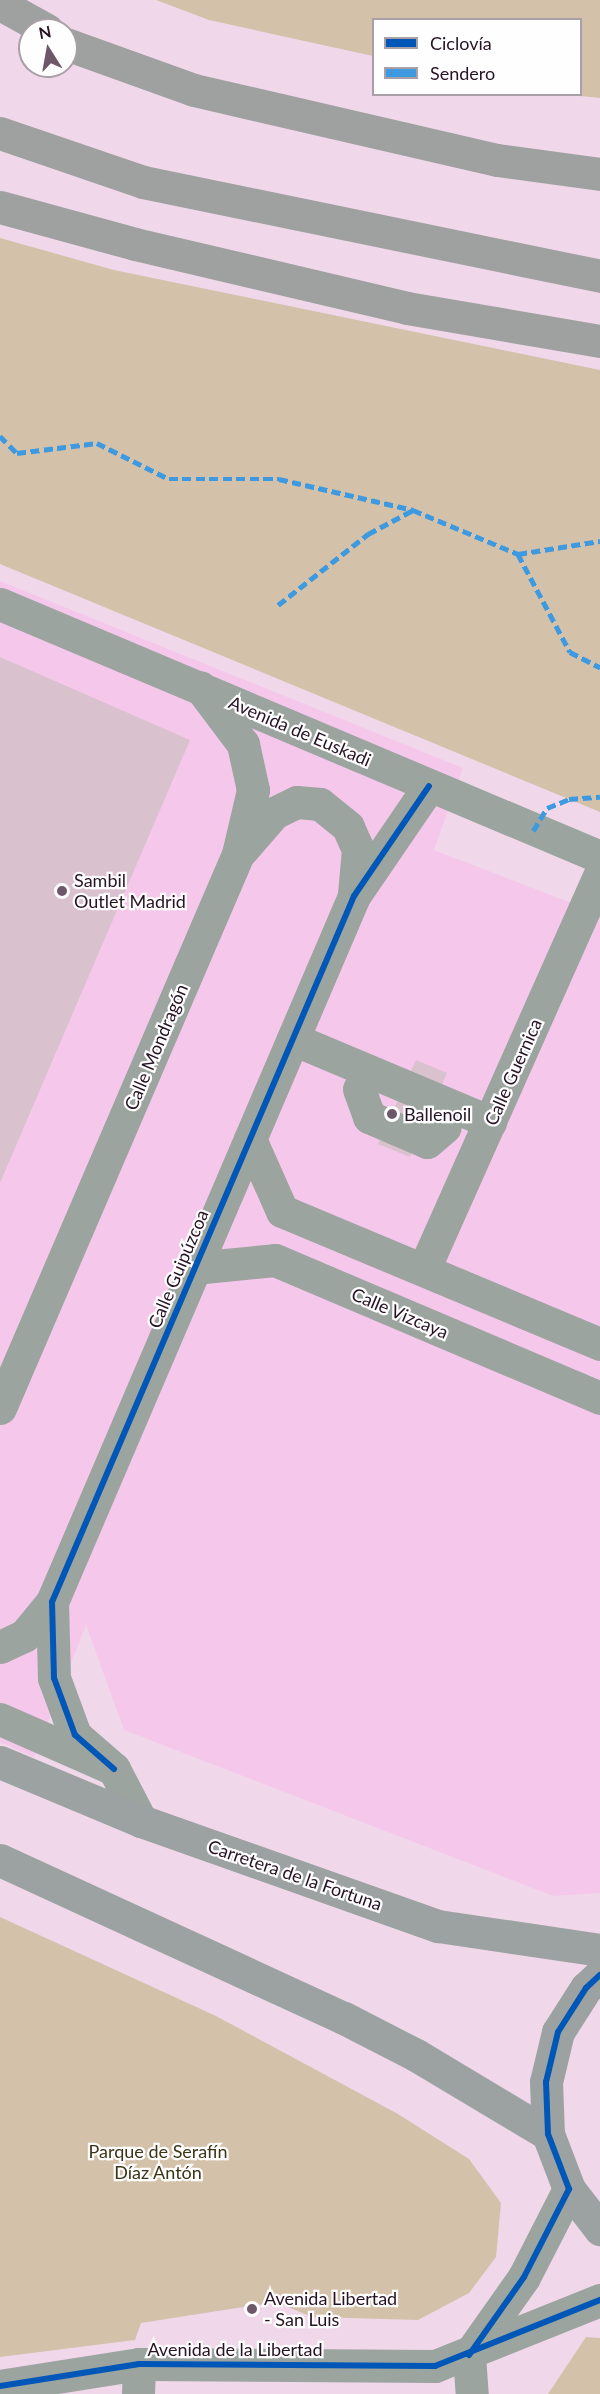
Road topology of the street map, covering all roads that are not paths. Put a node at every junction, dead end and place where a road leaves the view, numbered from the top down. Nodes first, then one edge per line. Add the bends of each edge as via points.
1 (0, 4) edge
2 (25, 18) edge
3 (0, 24) edge
4 (18, 29) edge
5 (78, 47) edge
6 (0, 133) edge
7 (600, 174) edge
8 (0, 207) edge
9 (600, 276) edge
10 (600, 341) edge
11 (0, 604) edge
12 (200, 687) junction
13 (429, 786) junction
14 (238, 854) junction
15 (600, 857) edge
16 (600, 874) edge
17 (354, 896) junction
18 (293, 1039) junction
19 (354, 1076) junction
20 (467, 1120) junction
21 (250, 1139) junction
22 (194, 1268) junction
23 (424, 1269) junction
24 (600, 1344) edge
25 (600, 1398) edge
26 (0, 1408) edge
27 (52, 1602) junction
28 (0, 1647) edge
29 (0, 1719) edge
30 (0, 1761) edge
31 (114, 1769) junction
32 (141, 1821) junction
33 (0, 1860) edge
34 (600, 1950) edge
35 (600, 1975) edge
36 (548, 2134) junction
37 (569, 2189) junction
38 (600, 2229) edge
39 (600, 2300) edge
40 (469, 2355) junction
41 (138, 2379) edge
42 (0, 2386) edge
43 (472, 2394) edge

1 - 2 highway
3 - 4 highway
5 - 7 highway via 194,90 497,160
6 - 9 highway via 143,182
8 - 10 highway via 135,244 407,308
11 - 12 street, Avenida de Euskadi
12 - 13 street, Avenida de Euskadi
12 - 14 street, Calle Mondragón via 243,744 253,790
13 - 15 street, Avenida de Euskadi
13 - 17 street, Calle Guipúzcoa
14 - 17 street via 274,813 297,802 320,804 348,827 358,849
14 - 26 street, Calle Mondragón
16 - 20 street, Calle Guernica
17 - 18 street, Calle Guipúzcoa
18 - 19 street
18 - 21 street, Calle Guipúzcoa
19 - 20 street
19 - 20 street via 369,1117 427,1142
20 - 23 street, Calle Guernica
21 - 22 street, Calle Guipúzcoa
21 - 23 street via 282,1211
22 - 25 street, Calle Vizcaya via 275,1260
22 - 27 street, Calle Guipúzcoa
23 - 24 street
27 - 28 street via 24,1636
27 - 31 street, Calle Guipúzcoa via 54,1678 75,1735
29 - 31 street
30 - 32 main road, Carretera de la Fortuna
31 - 32 street
32 - 34 main road, Carretera de la Fortuna via 438,1926
33 - 36 main road via 406,2050
35 - 36 main road via 586,1988 558,2032 546,2082
36 - 37 main road
37 - 38 main road
37 - 40 street via 524,2277
39 - 40 street, Avenida de la Libertad
40 - 41 street, Avenida de la Libertad via 435,2366
40 - 43 street
41 - 42 street, Avenida de la Libertad

